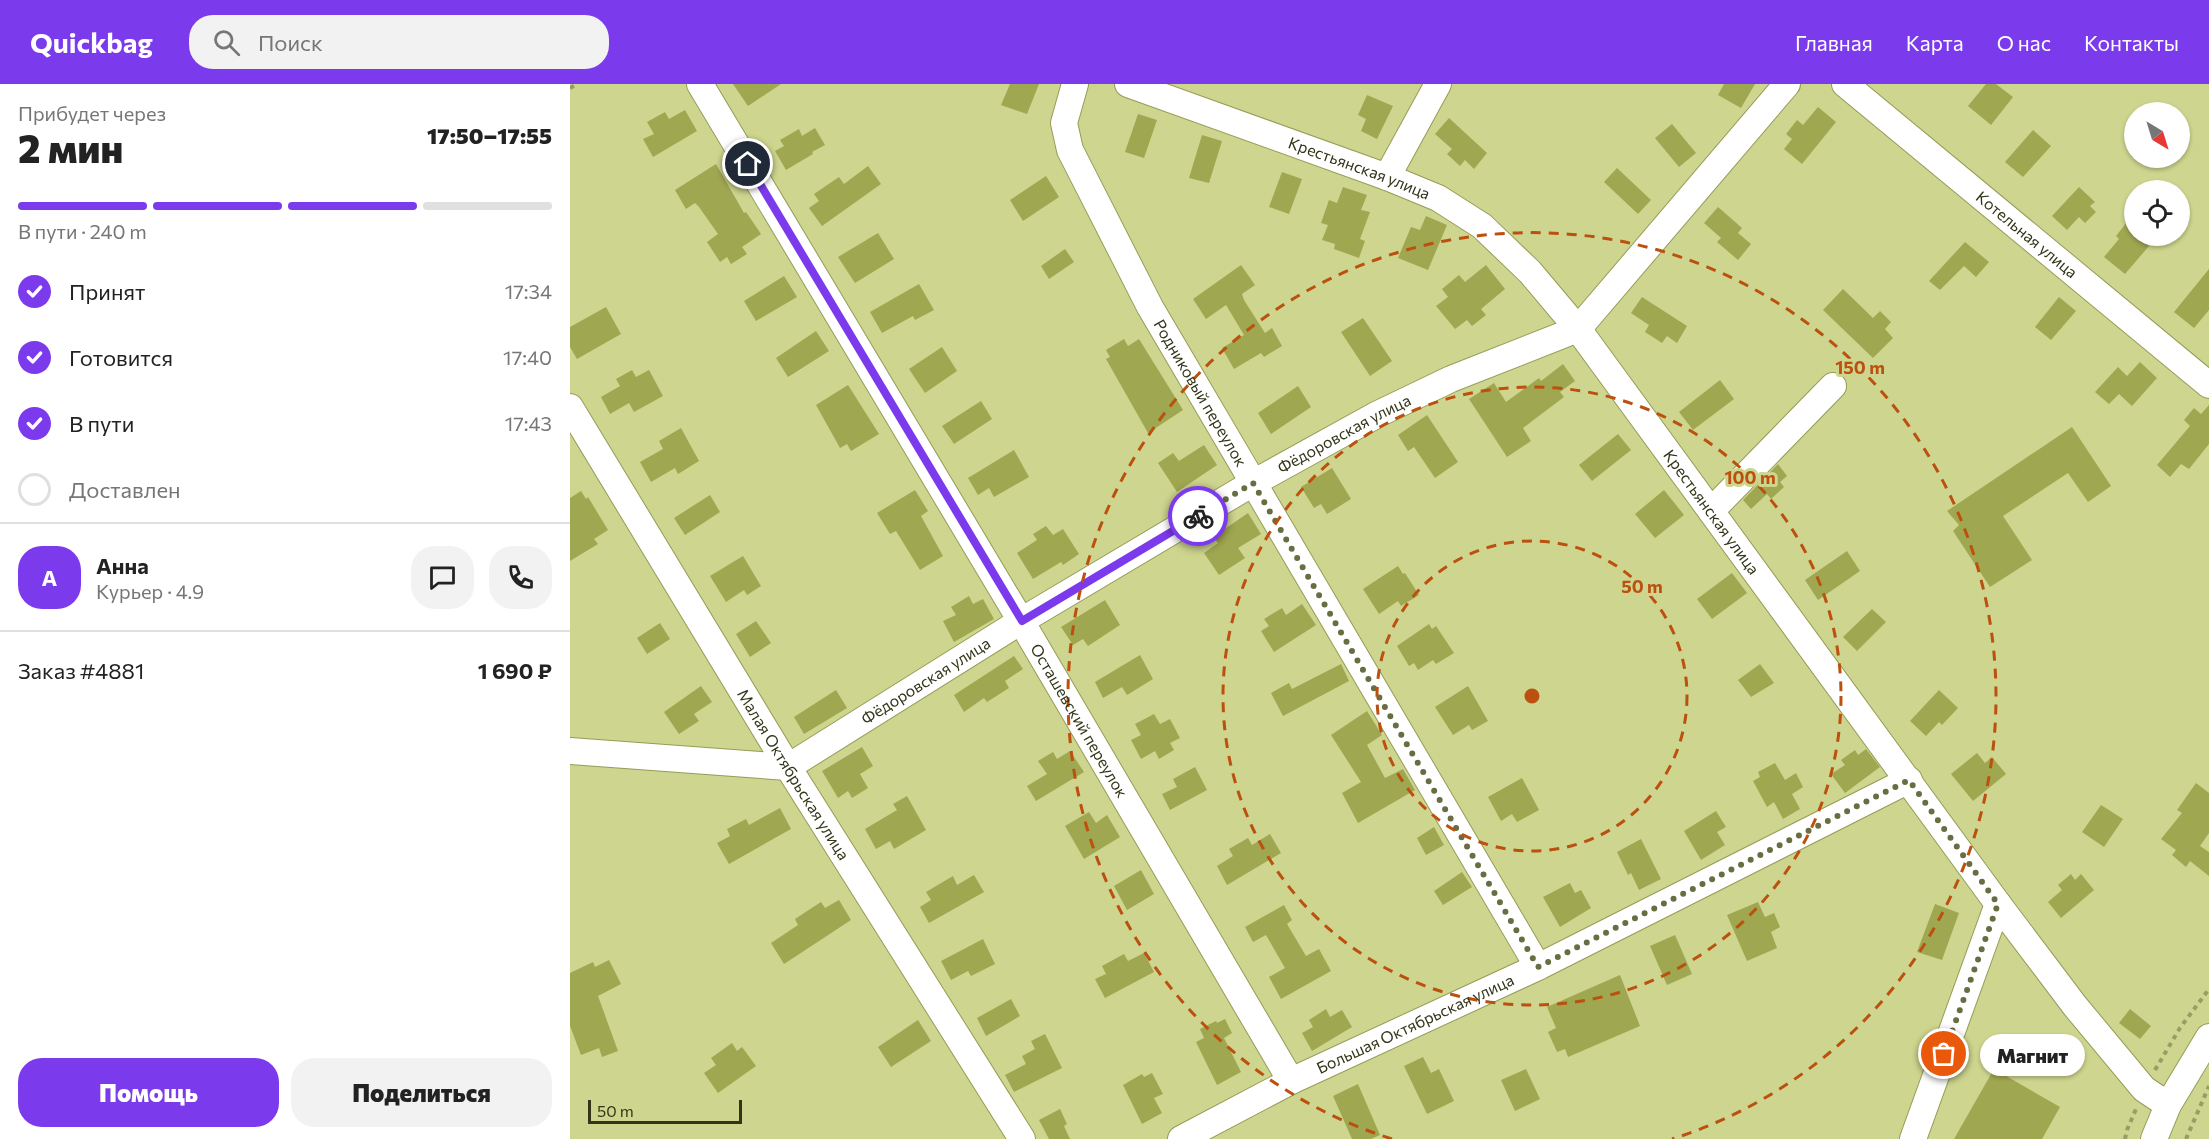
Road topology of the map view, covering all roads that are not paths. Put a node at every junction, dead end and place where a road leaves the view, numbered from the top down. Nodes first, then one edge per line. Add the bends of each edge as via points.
1 (700, 84) edge
2 (1075, 84) edge
3 (1128, 84) edge
4 (1438, 84) edge
5 (1787, 84) edge
6 (1845, 84) edge
7 (1387, 177) junction
8 (1578, 329) junction
9 (2209, 385) edge
10 (1833, 386) dead end
11 (570, 407) edge
12 (1253, 483) junction
13 (1711, 511) junction
14 (1022, 621) junction
15 (570, 751) edge
16 (788, 767) junction
17 (1909, 780) junction
18 (1998, 904) junction
19 (1538, 967) junction
20 (2209, 1037) edge
21 (1291, 1081) junction
22 (2168, 1105) junction
23 (1022, 1139) edge
24 (1181, 1139) edge
25 (1913, 1139) edge
26 (2154, 1139) edge

1 - 14 street, Осташевский переулок
2 - 12 street, Родниковый переулок via 1064,123 1070,150 1150,307
3 - 7 street, Крестьянская улица
4 - 7 street
5 - 8 street, Фёдоровская улица
6 - 9 street, Котельная улица
7 - 8 street, Крестьянская улица via 1438,198 1482,226 1530,272
8 - 12 street, Фёдоровская улица via 1450,379
8 - 13 street, Крестьянская улица
10 - 13 street
11 - 16 street, Малая Октябрьская улица
12 - 14 street, Фёдоровская улица
12 - 19 street, Родниковый переулок
13 - 17 street, Крестьянская улица
14 - 16 street, Фёдоровская улица
14 - 21 street, Осташевский переулок
15 - 16 street
16 - 23 street, Малая Октябрьская улица
17 - 18 street, Крестьянская улица
17 - 19 street, Большая Октябрьская улица
18 - 22 street, Крестьянская улица via 2144,1089
18 - 25 street
19 - 21 street, Большая Октябрьская улица
20 - 22 street
21 - 24 street, Большая Октябрьская улица
22 - 26 street

